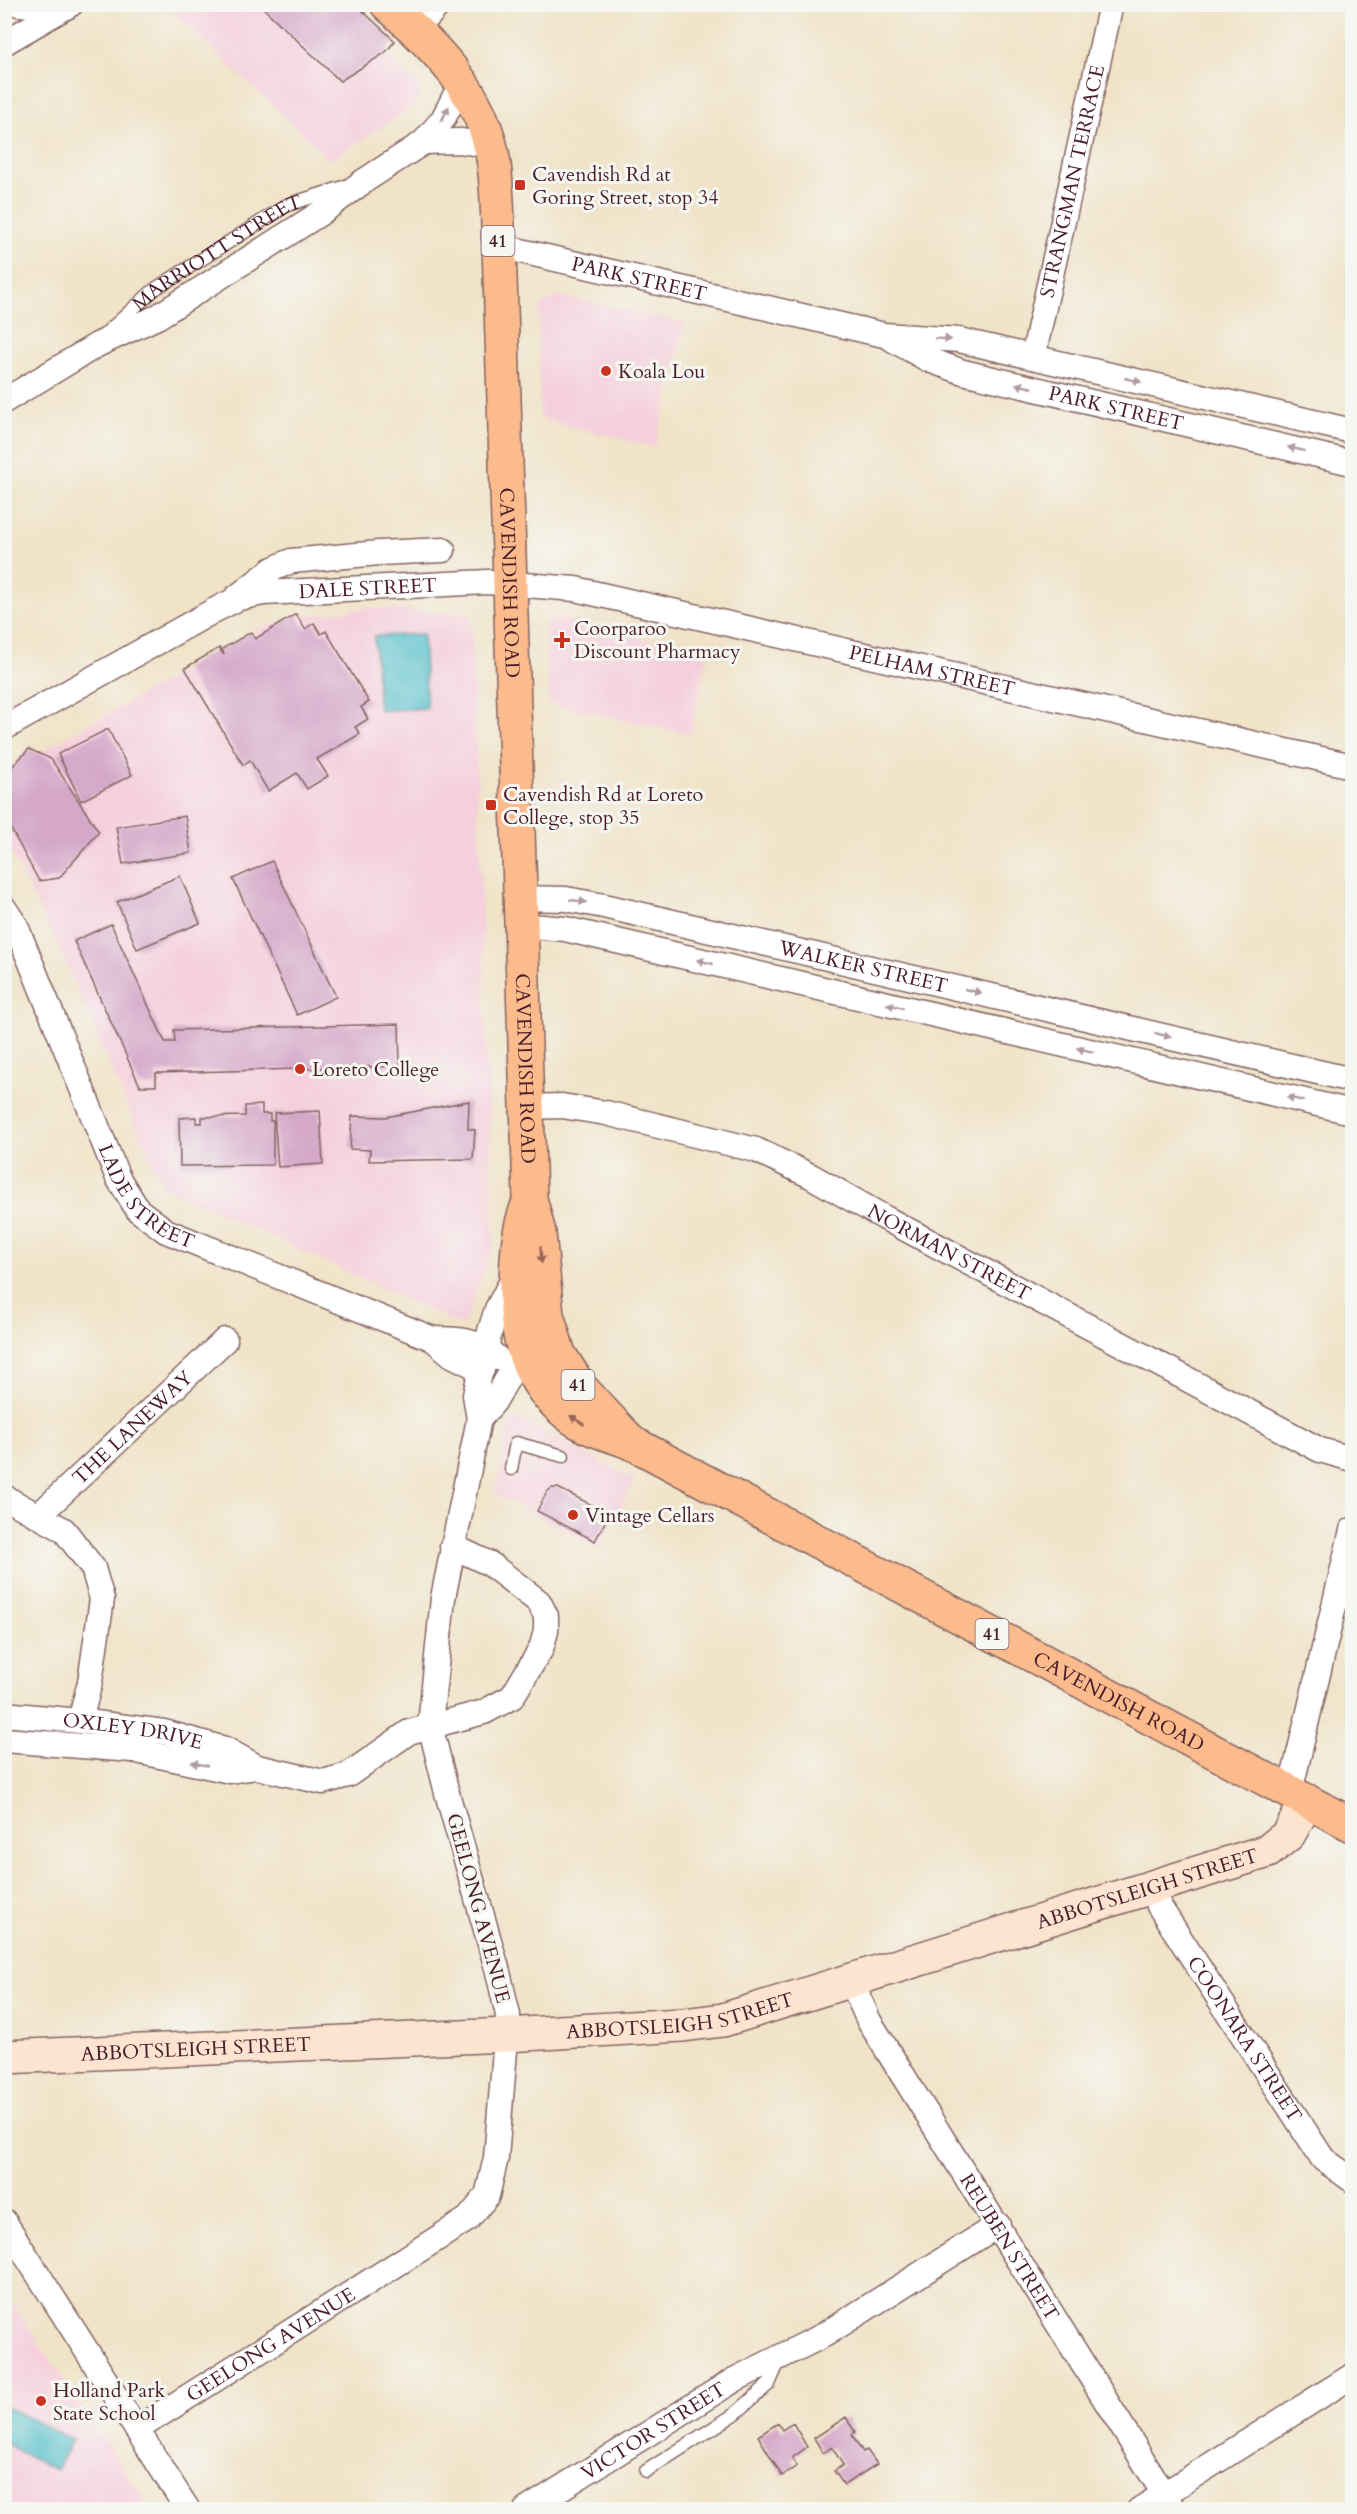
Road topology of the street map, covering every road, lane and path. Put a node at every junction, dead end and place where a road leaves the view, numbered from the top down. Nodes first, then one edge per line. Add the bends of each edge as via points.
1 (19, 4) edge
2 (387, 4) edge
3 (440, 4) edge
4 (1111, 4) edge
5 (69, 6) edge
6 (416, 30) junction
7 (4, 43) edge
8 (462, 82) junction
9 (424, 142) junction
10 (490, 145) junction
11 (499, 246) junction
12 (884, 335) junction
13 (1033, 357) junction
14 (4, 401) edge
15 (1353, 431) edge
16 (1353, 463) edge
17 (443, 550) dead end
18 (509, 584) junction
19 (228, 603) junction
20 (4, 728) edge
21 (1353, 766) edge
22 (4, 908) edge
23 (520, 911) junction
24 (1206, 1046) junction
25 (1199, 1077) junction
26 (1353, 1080) edge
27 (527, 1107) junction
28 (1353, 1112) edge
29 (530, 1198) junction
30 (516, 1273) junction
31 (547, 1315) junction
32 (225, 1340) dead end
33 (484, 1359) junction
34 (515, 1367) junction
35 (479, 1419) junction
36 (631, 1442) junction
37 (562, 1456) dead end
38 (1353, 1459) edge
39 (511, 1469) dead end
40 (4, 1497) edge
41 (39, 1515) junction
42 (1353, 1530) edge
43 (452, 1546) junction
44 (4, 1714) edge
45 (80, 1721) junction
46 (430, 1725) junction
47 (4, 1740) edge
48 (257, 1767) junction
49 (1299, 1796) junction
50 (1353, 1825) edge
51 (1153, 1885) junction
52 (851, 1981) junction
53 (506, 2035) junction
54 (4, 2057) edge
55 (1353, 2180) edge
56 (4, 2221) edge
57 (998, 2226) junction
58 (782, 2354) junction
59 (1353, 2376) edge
60 (137, 2429) junction
61 (646, 2471) dead end
62 (1170, 2502) edge
63 (188, 2510) edge
64 (526, 2510) edge
65 (1139, 2510) edge

1 - 5 street
2 - 6 main road, CAVENDISH ROAD / 41
3 - 6 street
4 - 13 street, STRANGMAN TERRACE
5 - 7 street
6 - 8 main road, CAVENDISH ROAD / 41
9 -> 8 street, MARRIOTT STREET via 443,119
8 - 10 main road, CAVENDISH ROAD / 41
9 - 10 street
9 - 14 street, MARRIOTT STREET via 157,317 87,350
10 - 11 main road, CAVENDISH ROAD / 41
11 - 12 street, PARK STREET
11 - 18 main road, CAVENDISH ROAD / 41
12 -> 13 street, PARK STREET via 956,340
16 -> 12 street, PARK STREET via 963,372 929,360
13 -> 15 street, PARK STREET
17 - 19 street, DALE STREET via 291,561 273,569
18 - 19 street, DALE STREET via 263,593
18 - 21 street, PELHAM STREET via 575,589
18 - 23 main road, CAVENDISH ROAD / 41
19 - 20 street, DALE STREET
22 - 33 street, LADE STREET via 16,926 118,1178 138,1210 166,1231 433,1339 452,1355
23 -> 24 street, WALKER STREET via 566,899 604,906
25 -> 23 street, WALKER STREET via 566,929
23 - 27 main road, CAVENDISH ROAD / 41
24 - 25 street
24 - 26 street, WALKER STREET
28 -> 25 street, WALKER STREET
27 - 29 main road, CAVENDISH ROAD / 41
27 - 38 street, NORMAN STREET via 562,1106 606,1113 756,1150 1320,1450
29 - 30 main road, CAVENDISH ROAD / 41 via 519,1227
29 -> 31 main road, CAVENDISH ROAD / 41 via 539,1233
30 - 33 street, GEELONG AVENUE via 497,1309
30 - 34 main road, CAVENDISH ROAD / 41
31 - 34 street, GEELONG AVENUE via 536,1327
31 - 36 main road, CAVENDISH ROAD / 41 via 568,1372
32 - 41 street, THE LANEWAY
33 - 34 street, LADE STREET
33 - 35 street, GEELONG AVENUE via 475,1395
34 - 35 street, GEELONG AVENUE
36 -> 34 main road, CAVENDISH ROAD / 41 via 589,1428 571,1417 537,1380
35 - 43 street, GEELONG AVENUE
36 - 49 main road, CAVENDISH ROAD / 41
37 - 39 lane via 516,1443
40 - 41 street
41 - 45 street via 64,1530 93,1568 102,1599
42 - 49 street
43 - 46 street, GEELONG AVENUE via 442,1598
43 - 46 street, OXLEY DRIVE via 490,1564 539,1602 546,1616 546,1631 512,1697 484,1712
44 - 45 street, OXLEY DRIVE
45 - 48 street, OXLEY DRIVE via 164,1732 225,1749
46 - 48 street, OXLEY DRIVE via 409,1732 348,1775 323,1782
46 - 53 street, GEELONG AVENUE via 498,1972 508,2015
48 -> 47 street, OXLEY DRIVE via 230,1771 132,1750
49 - 50 main road, CAVENDISH ROAD / 41
49 - 51 street, ABBOTSLEIGH STREET via 1289,1834 1268,1851
51 - 52 street, ABBOTSLEIGH STREET
51 - 55 street, COONARA STREET via 1159,1906 1323,2159
52 - 53 street, ABBOTSLEIGH STREET via 723,2020
52 - 57 street, REUBEN STREET via 870,2020
53 - 54 street, ABBOTSLEIGH STREET
53 - 60 street, GEELONG AVENUE via 496,2158 487,2196 468,2219
56 - 60 street
57 - 58 street, VICTOR STREET via 824,2335
57 - 62 street, REUBEN STREET
58 - 61 lane, VICTOR STREET via 769,2384 735,2414
58 - 64 street, VICTOR STREET
59 - 62 street
60 - 63 street
62 - 65 street

